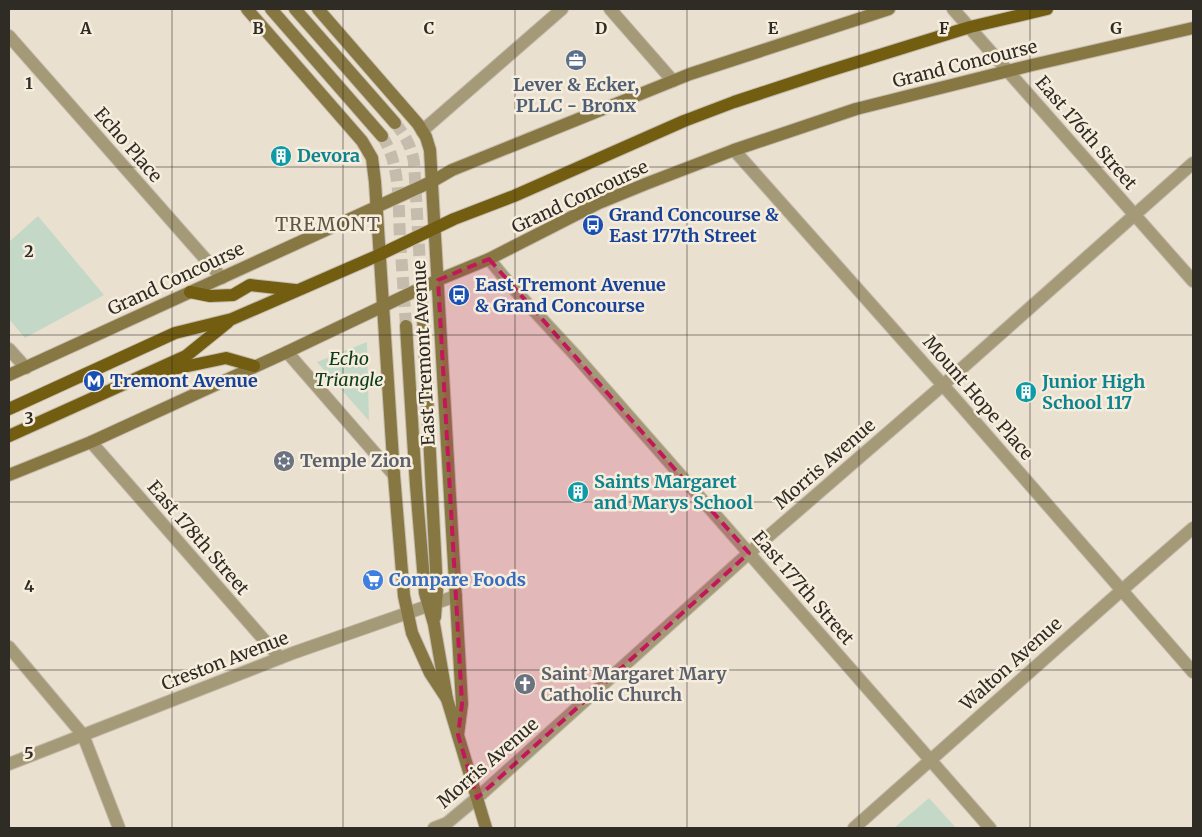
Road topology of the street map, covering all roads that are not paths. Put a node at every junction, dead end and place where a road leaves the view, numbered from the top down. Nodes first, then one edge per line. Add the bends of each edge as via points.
1 (247, 9) edge
2 (271, 9) edge
3 (295, 9) edge
4 (318, 9) edge
5 (562, 9) edge
6 (610, 9) edge
7 (889, 9) edge
8 (954, 9) edge
9 (1047, 9) edge
10 (970, 27) junction
11 (1193, 28) edge
12 (9, 36) edge
13 (1007, 71) junction
14 (673, 81) junction
15 (395, 123) tunnel mouth
16 (422, 131) junction
17 (382, 136) tunnel mouth
18 (734, 150) junction
19 (1193, 163) edge
20 (432, 181) junction
21 (377, 206) junction
22 (1135, 215) junction
23 (434, 230) junction
24 (379, 255) junction
25 (489, 259) junction
26 (222, 278) junction
27 (438, 280) junction
28 (1193, 281) edge
29 (295, 290) junction
30 (190, 292) junction
31 (384, 305) junction
32 (423, 317) tunnel mouth
33 (232, 319) junction
34 (406, 326) tunnel mouth
35 (9, 349) edge
36 (287, 352) junction
37 (254, 366) junction
38 (26, 368) junction
39 (145, 374) junction
40 (9, 375) edge
41 (943, 384) junction
42 (9, 409) edge
43 (9, 436) edge
44 (91, 442) junction
45 (9, 474) edge
46 (394, 475) junction
47 (1193, 528) edge
48 (749, 553) junction
49 (1122, 590) junction
50 (456, 596) junction
51 (432, 604) junction
52 (407, 613) junction
53 (9, 647) edge
54 (280, 658) junction
55 (1193, 672) edge
56 (446, 699) junction
57 (83, 735) junction
58 (458, 736) junction
59 (931, 760) junction
60 (9, 764) edge
61 (477, 798) junction
62 (119, 828) edge
63 (434, 828) edge
64 (486, 828) edge
65 (854, 828) edge
66 (990, 828) edge

1 - 21 main road, East Tremont Avenue via 370,152
2 - 17 main road
3 - 15 main road
4 - 16 main road, East Tremont Avenue
5 - 16 street
6 - 14 street
7 - 14 main road, Grand Concourse
8 - 10 street, East 176th Street
9 - 10 main road, Grand Concourse
10 - 13 street, East 176th Street
10 - 23 main road, Grand Concourse via 690,119
11 - 13 main road, Grand Concourse
12 - 26 street, Echo Place
13 - 18 main road, Grand Concourse via 856,109
13 - 22 street, East 176th Street
14 - 20 main road, Grand Concourse
16 - 20 main road, East Tremont Avenue via 430,150
18 - 25 main road, Grand Concourse via 599,203
18 - 41 street, Mount Hope Place
19 - 22 street, Morris Avenue
20 - 21 main road, Grand Concourse
20 - 23 main road, East Tremont Avenue
21 - 24 main road, East Tremont Avenue
21 - 26 main road, Grand Concourse
22 - 28 street, East 176th Street
22 - 41 street, Morris Avenue
23 - 24 main road, Grand Concourse
23 - 27 main road, East Tremont Avenue
24 - 29 main road, Grand Concourse
24 - 31 main road, East Tremont Avenue
25 - 27 main road, Grand Concourse
25 - 48 street, East 177th Street
26 - 30 main road, Grand Concourse
27 - 31 main road, Grand Concourse
27 - 50 main road, East Tremont Avenue
29 - 30 main road via 250,285 233,295 210,296
29 - 33 main road, Grand Concourse
30 - 38 main road, Grand Concourse
31 - 36 main road, Grand Concourse
31 - 46 main road, East Tremont Avenue
32 - 51 main road, East Tremont Avenue via 437,590
33 - 39 main road, Grand Concourse via 186,356
33 - 42 main road, Grand Concourse via 175,333
34 - 51 main road, East Tremont Avenue via 424,593
35 - 38 street
36 - 37 main road, Grand Concourse
36 - 46 street
37 - 39 main road via 226,358
37 - 44 main road, Grand Concourse
38 - 40 main road, Grand Concourse
39 - 43 main road, Grand Concourse
41 - 48 street, Morris Avenue
41 - 49 street, Mount Hope Place
44 - 45 main road, Grand Concourse
44 - 54 street, East 178th Street
46 - 52 main road, East Tremont Avenue
47 - 49 street, Walton Avenue
48 - 59 street, East 177th Street
48 - 61 street, Morris Avenue
49 - 55 street, Mount Hope Place
49 - 59 street, Walton Avenue
50 - 51 street, Creston Avenue
50 - 58 main road, East Tremont Avenue via 462,704
51 - 52 street, Creston Avenue
51 - 56 main road, East Tremont Avenue
52 - 54 street, Creston Avenue
52 - 56 main road, East Tremont Avenue via 426,665
53 - 57 street
54 - 57 street, Creston Avenue
56 - 58 main road, East Tremont Avenue
57 - 60 street, Creston Avenue
57 - 62 street
58 - 61 main road, East Tremont Avenue
59 - 65 street, Walton Avenue
59 - 66 street, East 177th Street
61 - 63 street, Morris Avenue via 447,823
61 - 64 main road, East Tremont Avenue

